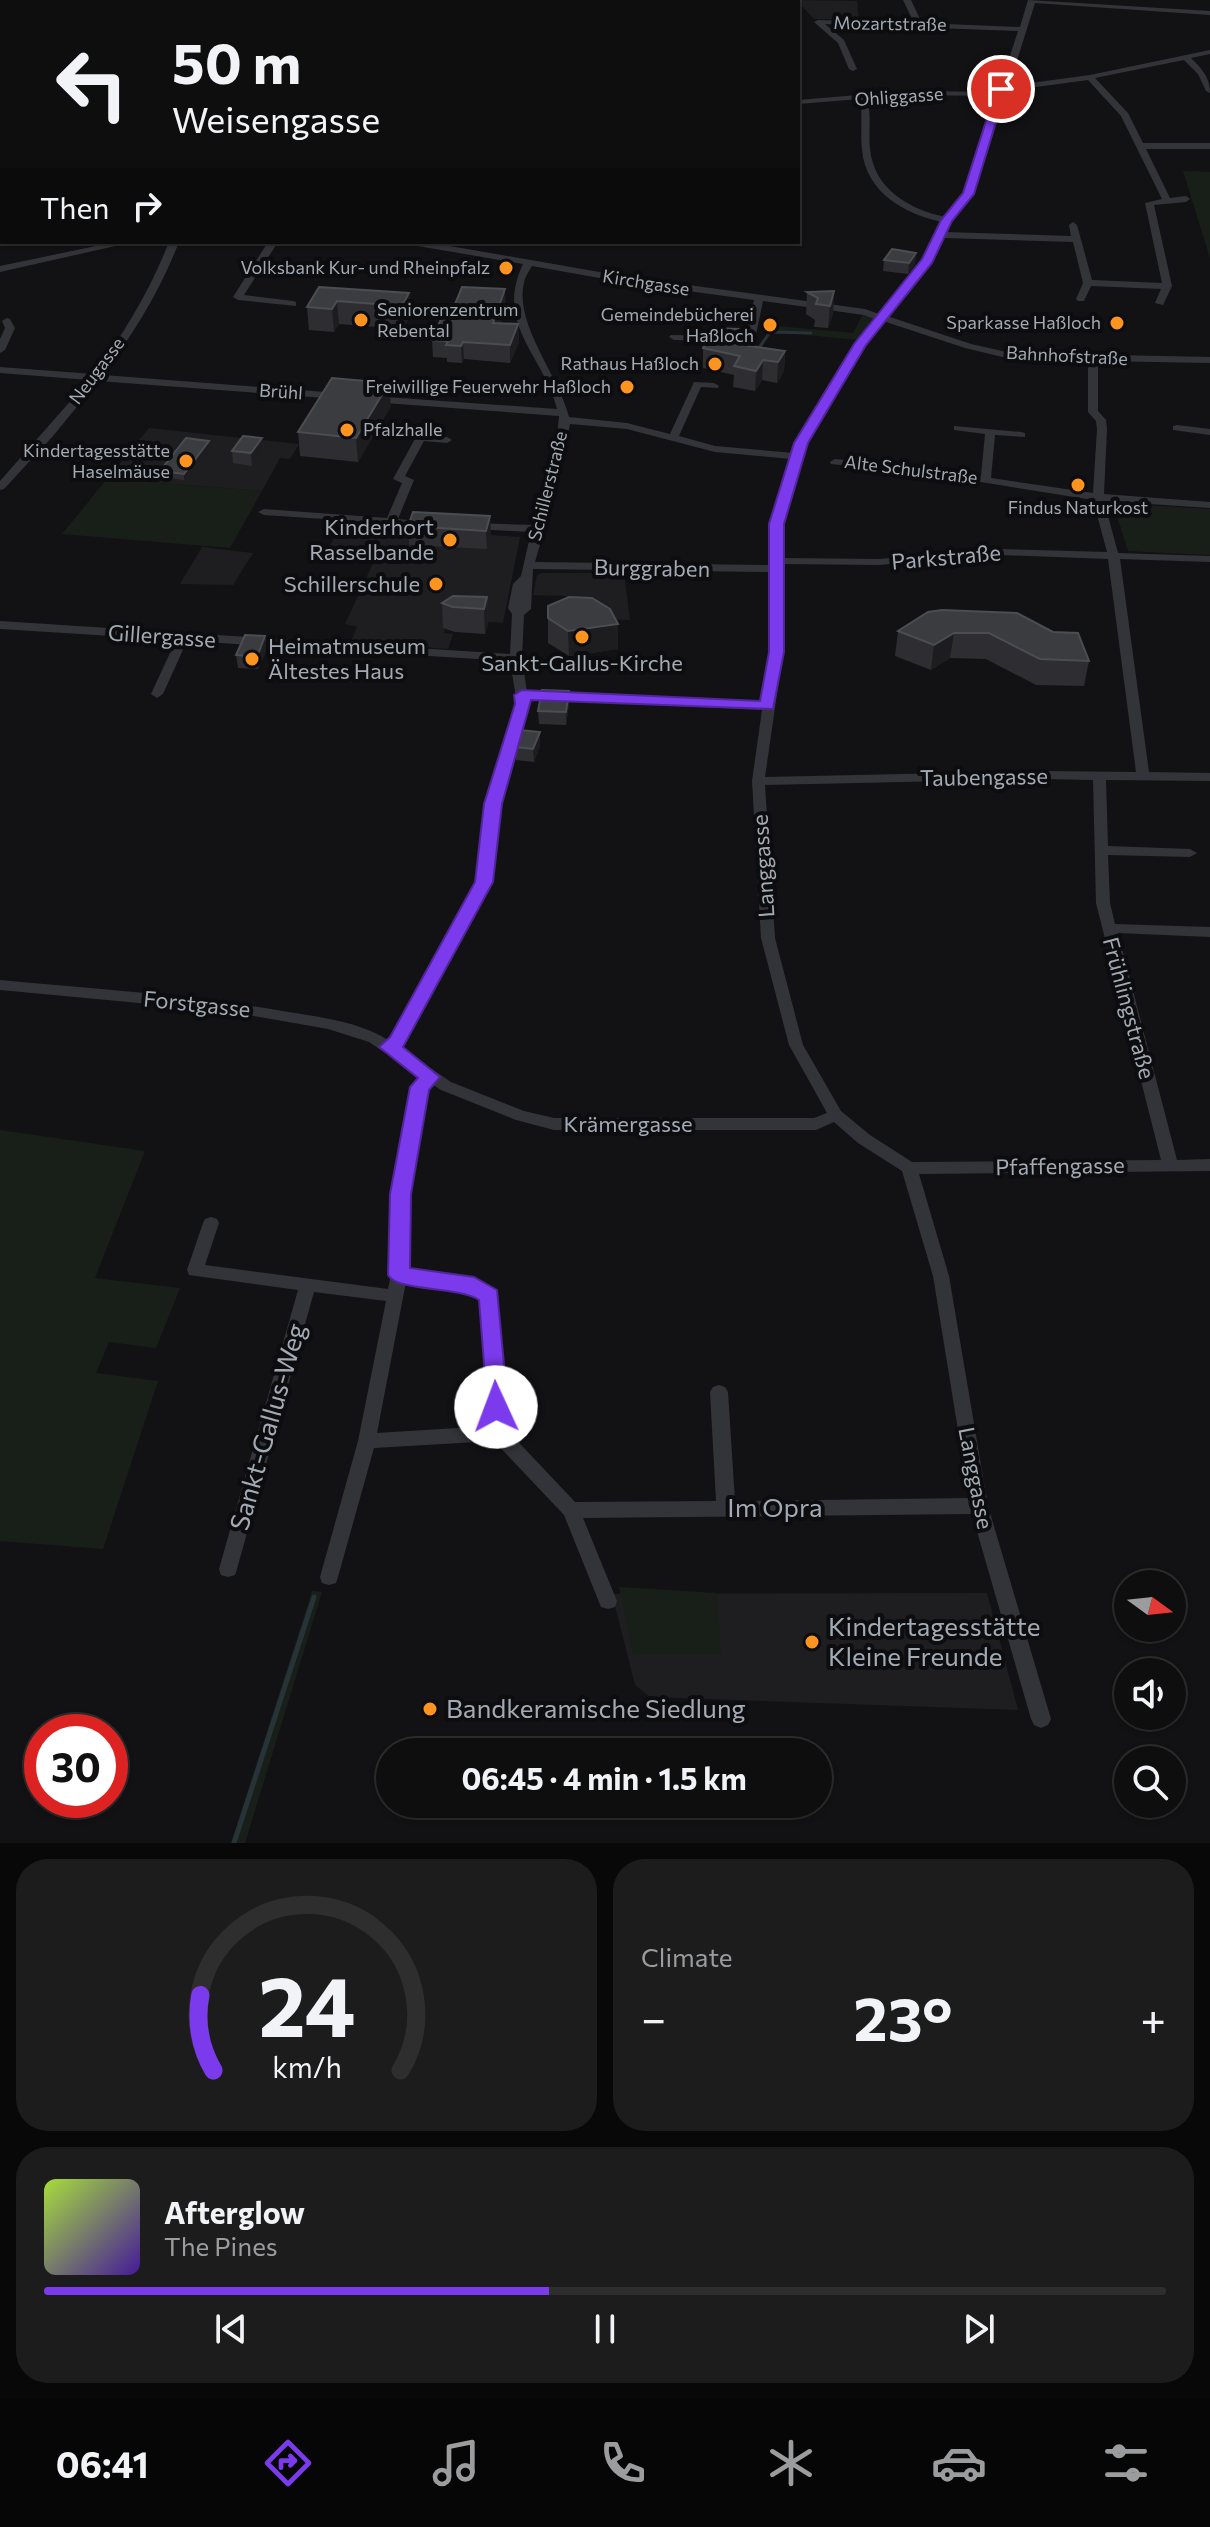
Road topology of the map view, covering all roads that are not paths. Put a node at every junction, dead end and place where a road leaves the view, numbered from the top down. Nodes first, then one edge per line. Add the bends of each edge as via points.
1 (907, 0) edge
2 (1063, 0) edge
3 (1032, 1) edge
4 (1075, 4) junction
5 (1210, 13) edge
6 (918, 23) junction
7 (1022, 29) junction
8 (1210, 52) edge
9 (1186, 57) junction
10 (853, 69) dead end
11 (1090, 77) junction
12 (1210, 91) edge
13 (1000, 92) junction
14 (863, 97) junction
15 (800, 102) edge
16 (1142, 146) junction
17 (1210, 146) edge
18 (1166, 199) junction
19 (1186, 199) dead end
20 (947, 220) junction
21 (1073, 225) dead end
22 (941, 235) junction
23 (1077, 239) junction
24 (119, 244) edge
25 (173, 244) edge
26 (272, 244) edge
27 (424, 244) edge
28 (529, 262) junction
29 (0, 269) edge
30 (1088, 283) junction
31 (1167, 286) junction
32 (1081, 299) dead end
33 (759, 300) junction
34 (1160, 303) dead end
35 (293, 304) dead end
36 (882, 316) junction
37 (7, 321) dead end
38 (674, 337) dead end
39 (0, 350) edge
40 (1093, 360) junction
41 (1210, 360) edge
42 (0, 370) edge
43 (94, 378) junction
44 (714, 386) dead end
45 (344, 397) edge
46 (360, 398) edge
47 (564, 417) junction
48 (958, 428) dead end
49 (1177, 428) dead end
50 (990, 432) junction
51 (1210, 432) edge
52 (1021, 435) dead end
53 (673, 439) junction
54 (447, 440) dead end
55 (796, 456) junction
56 (835, 462) dead end
57 (986, 479) junction
58 (0, 487) edge
59 (1098, 497) junction
60 (1210, 505) edge
61 (264, 512) dead end
62 (391, 522) junction
63 (446, 525) edge
64 (461, 526) edge
65 (537, 529) junction
66 (1114, 555) junction
67 (1210, 559) edge
68 (777, 565) junction
69 (527, 572) junction
70 (0, 625) edge
71 (183, 637) junction
72 (516, 658) junction
73 (157, 694) dead end
74 (522, 695) junction
75 (767, 706) junction
76 (1099, 776) junction
77 (1143, 776) junction
78 (1210, 777) edge
79 (758, 781) junction
80 (1100, 850) junction
81 (1190, 853) dead end
82 (1108, 928) junction
83 (1210, 932) edge
84 (0, 985) edge
85 (389, 1047) junction
86 (431, 1077) junction
87 (836, 1115) junction
88 (1170, 1164) junction
89 (1210, 1165) edge
90 (909, 1168) junction
91 (211, 1223) dead end
92 (399, 1275) junction
93 (307, 1286) junction
94 (395, 1296) junction
95 (719, 1392) dead end
96 (498, 1433) junction
97 (367, 1441) junction
98 (979, 1506) junction
99 (726, 1508) junction
100 (571, 1510) junction
101 (228, 1569) dead end
102 (329, 1577) dead end
103 (608, 1601) dead end
104 (1041, 1719) dead end

1 - 6 street
2 - 4 street
3 - 4 street
3 - 7 street, Langgasse
4 - 5 street
6 - 7 street, Mozartstraße
6 - 10 street, Mozartstraße via 818,22 841,42
7 - 13 street, Langgasse
8 - 9 street, Ohliggasse
9 - 11 street, Ohliggasse
9 - 12 street
11 - 13 street, Ohliggasse
11 - 16 street via 1120,108
13 - 14 street, Ohliggasse
13 - 20 street, Langgasse via 973,185
14 - 15 street, Ohliggasse
14 - 20 street via 866,155 880,189 911,208
16 - 17 street
16 - 18 street
18 - 19 street
18 - 31 street via 1149,203
20 - 22 street, Langgasse
21 - 23 street
22 - 23 street
22 - 36 street, Langgasse via 928,260
23 - 30 street
24 - 29 street
25 - 43 street, Neugasse via 149,300
26 - 35 street via 238,297
27 - 28 street, Kirchgasse
28 - 33 street, Kirchgasse
28 - 47 street, Schillerstraße via 516,283 516,300
30 - 31 street
30 - 32 street
31 - 34 street
33 - 36 street, Kirchgasse
33 - 38 street via 749,340
36 - 40 street, Bahnhofstraße via 996,353
36 - 55 street, Langgasse via 860,344
37 - 39 street via 10,328
40 - 41 street, Bahnhofstraße
40 - 59 street via 1093,412 1102,429
42 - 43 street, Brühl
43 - 45 street, Brühl
43 - 58 street, Neugasse
44 - 53 street via 698,384
46 - 47 street
47 - 53 street
47 - 65 street, Schillerstraße
48 - 50 street
49 - 51 street
50 - 52 street
50 - 57 street, Alte Schulstraße
53 - 55 street
54 - 62 street via 421,437 398,479 409,480
55 - 68 street, Langgasse via 776,524
56 - 57 street, Alte Schulstraße
57 - 59 street, Alte Schulstraße
59 - 60 street, Alte Schulstraße
59 - 66 street
61 - 62 street
62 - 63 street
64 - 65 street
65 - 69 street, Schillerstraße
66 - 67 street, Parkstraße
66 - 68 street, Parkstraße via 1000,552
66 - 77 street
68 - 69 street, Burggraben
68 - 75 street, Langgasse via 777,652
69 - 72 street, Schillerstraße
70 - 71 street, Gillergasse
71 - 72 street, Gillergasse
71 - 73 street
72 - 74 street, Schillerstraße
74 - 75 street
74 - 85 street via 493,804 484,882
75 - 79 street, Langgasse
76 - 77 street, Taubengasse
76 - 79 street, Taubengasse
76 - 80 street, Frühlingstraße
77 - 78 street, Taubengasse
79 - 87 street, Langgasse via 768,938 781,994 796,1045
80 - 81 street
80 - 82 street, Frühlingstraße
82 - 83 street
82 - 88 street, Frühlingstraße
84 - 85 street, Forstgasse via 259,1010 329,1024
85 - 86 street, Krämergasse
86 - 87 street, Krämergasse via 521,1116 554,1124 816,1124
86 - 92 street via 420,1087 400,1194
87 - 90 street, Langgasse
88 - 89 street, Pfaffengasse
88 - 90 street, Pfaffengasse
90 - 98 street, Langgasse via 941,1276
91 - 93 street via 195,1270
92 - 94 street
92 - 96 street via 474,1285 489,1296
93 - 94 street
93 - 101 street, Sankt-Gallus-Weg
94 - 97 street
95 - 99 street
96 - 97 street
96 - 100 street
97 - 102 street
98 - 99 street, Im Opra
98 - 104 street, Langgasse
99 - 100 street, Im Opra
100 - 103 street

